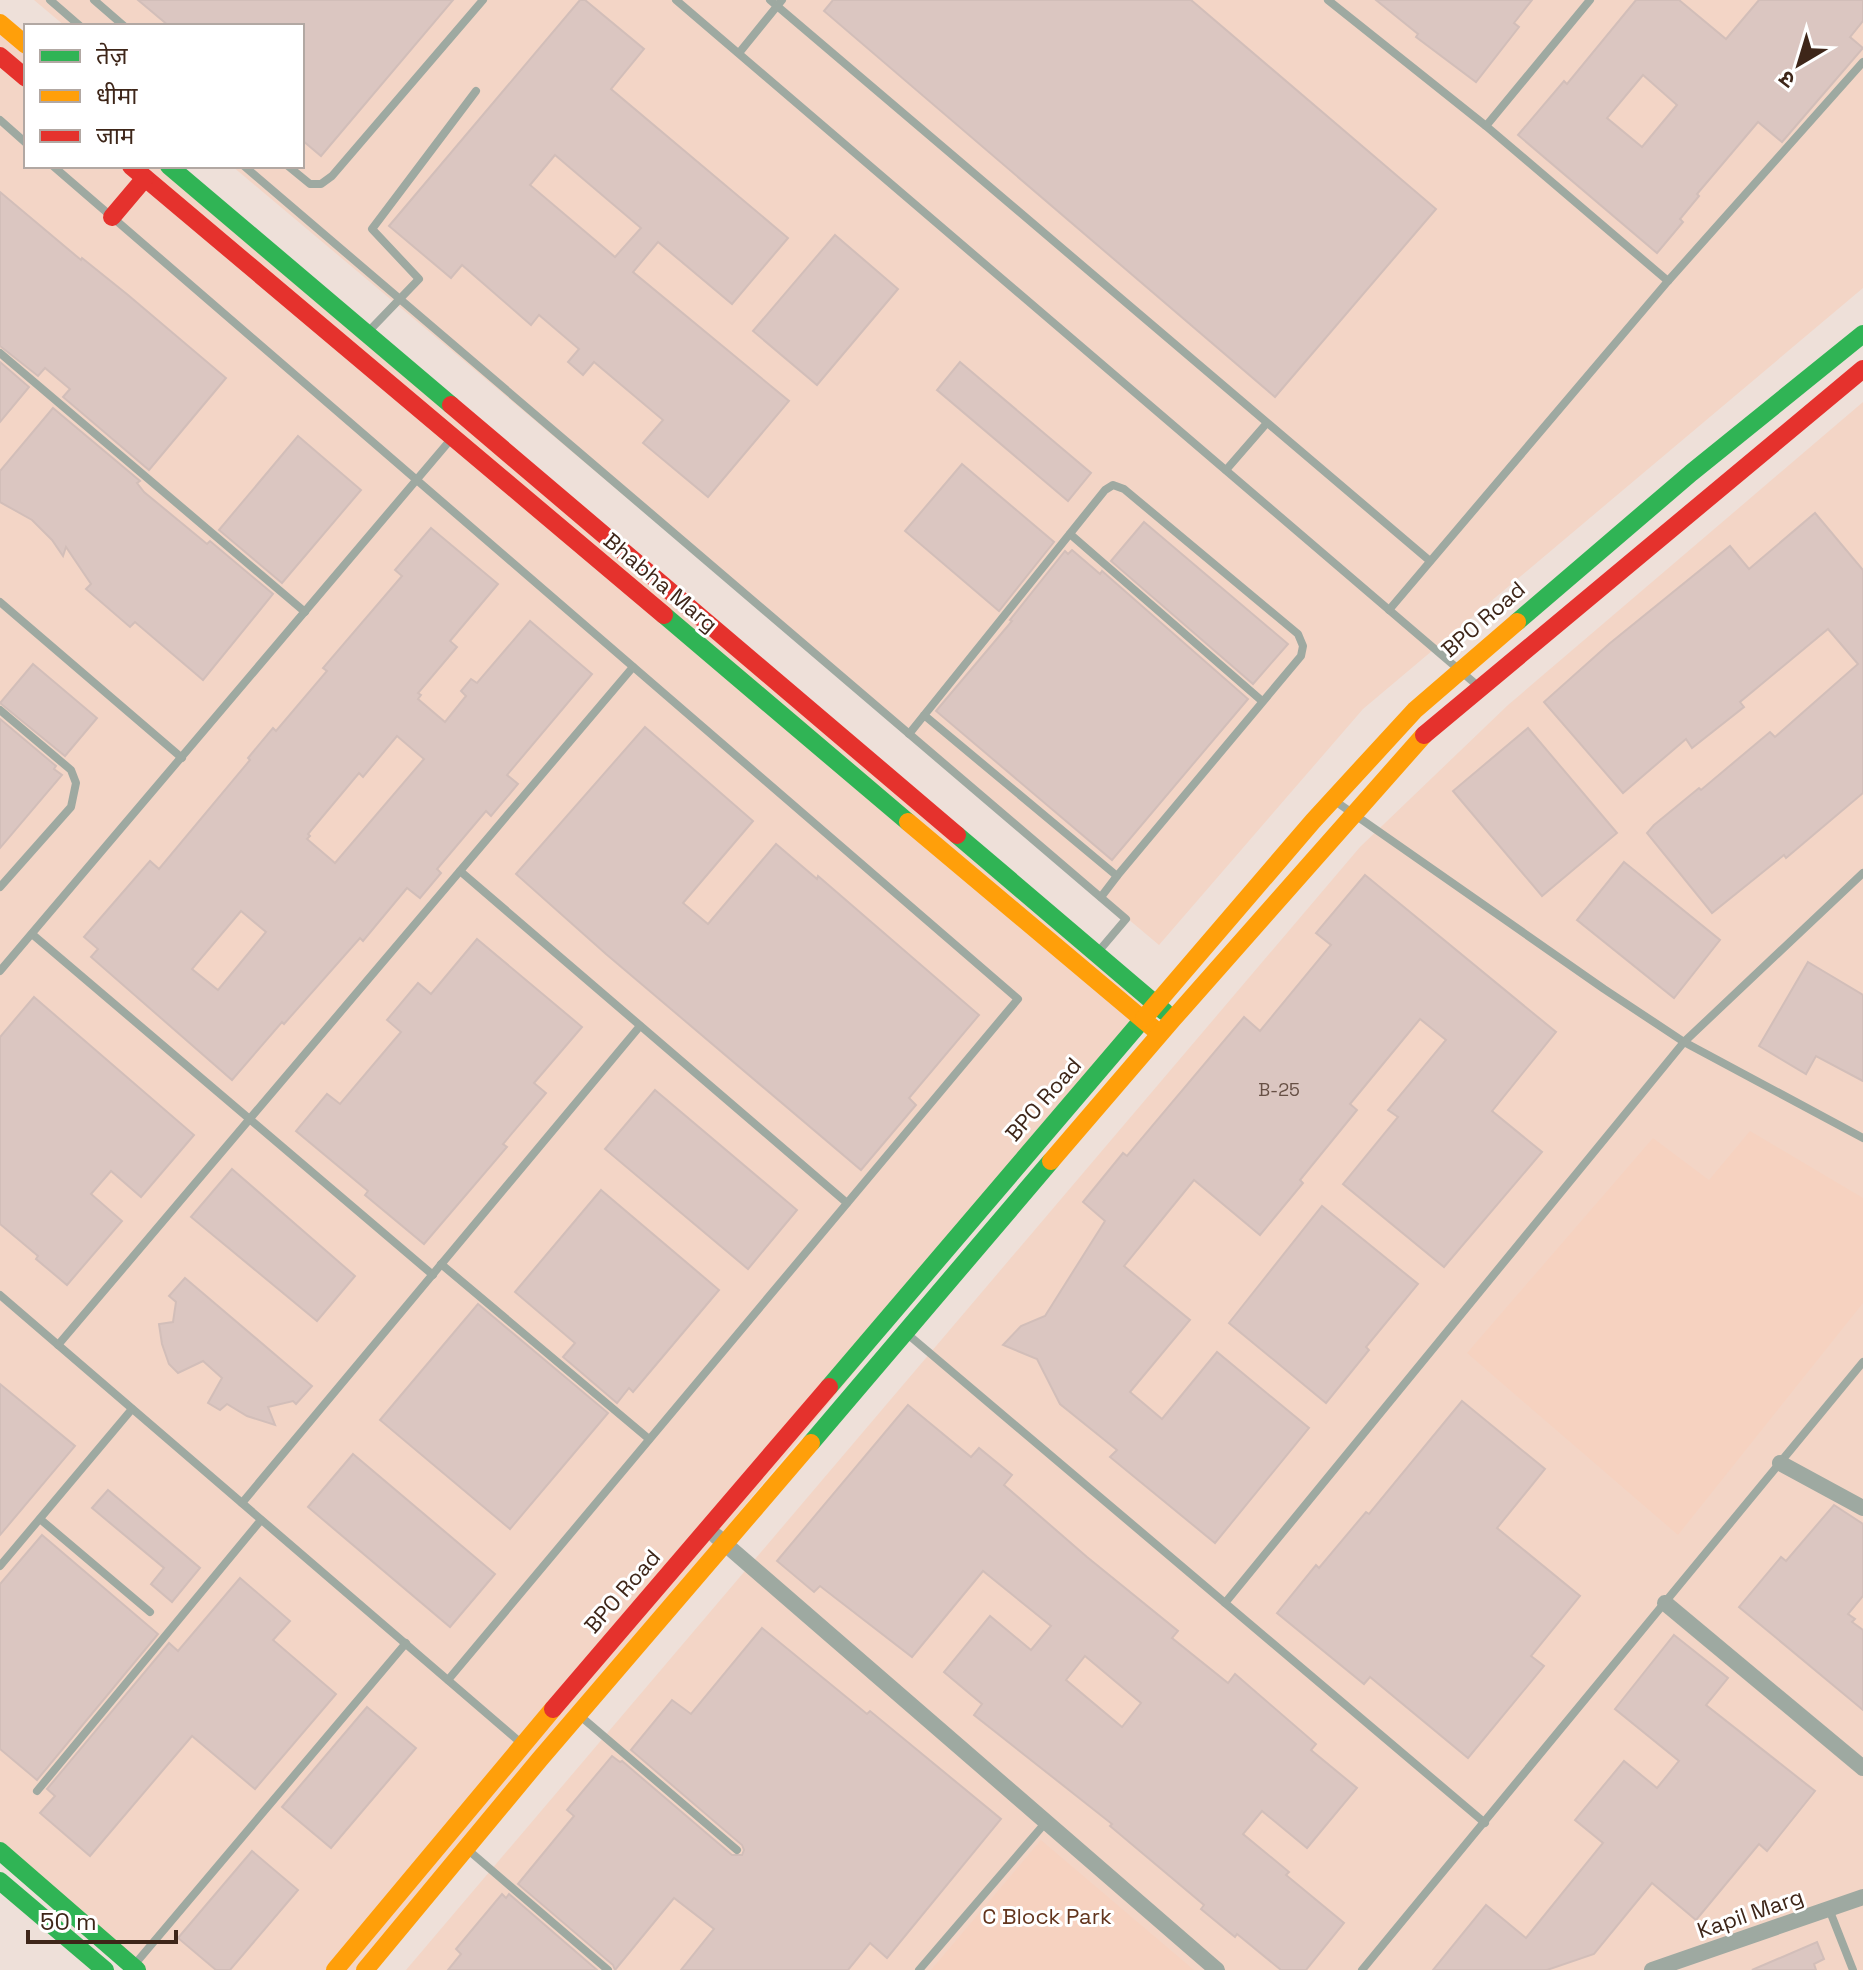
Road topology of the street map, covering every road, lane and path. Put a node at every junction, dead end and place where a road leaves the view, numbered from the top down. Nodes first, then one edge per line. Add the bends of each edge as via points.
1 (50, 0) edge
2 (94, 0) edge
3 (483, 0) edge
4 (676, 0) edge
5 (1328, 0) edge
6 (1590, 0) edge
7 (776, 2) edge
8 (0, 23) edge
9 (78, 24) edge
10 (122, 24) edge
11 (24, 43) edge
12 (739, 53) junction
13 (1863, 62) edge
14 (3, 65) edge
15 (24, 77) edge
16 (476, 91) dead end
17 (0, 121) edge
18 (1486, 126) junction
19 (24, 141) edge
20 (55, 168) edge
21 (171, 168) edge
22 (246, 168) edge
23 (290, 168) edge
24 (138, 172) edge
25 (112, 217) junction
26 (1668, 281) junction
27 (399, 298) junction
28 (367, 334) junction
29 (1863, 334) edge
30 (0, 353) edge
31 (1863, 369) edge
32 (468, 420) junction
33 (1266, 424) junction
34 (452, 438) junction
35 (1226, 470) junction
36 (417, 480) junction
37 (1070, 534) junction
38 (1430, 561) junction
39 (0, 602) edge
40 (1389, 610) junction
41 (305, 612) junction
42 (633, 667) junction
43 (1460, 670) junction
44 (1479, 687) junction
45 (1262, 701) junction
46 (0, 710) edge
47 (924, 715) junction
48 (909, 734) junction
49 (182, 758) junction
50 (1332, 800) junction
51 (1356, 814) junction
52 (460, 871) junction
53 (1863, 873) edge
54 (1117, 876) junction
55 (0, 887) edge
56 (1101, 897) junction
57 (32, 934) junction
58 (1097, 954) junction
59 (0, 971) edge
60 (1156, 1004) junction
61 (1173, 1019) junction
62 (1142, 1020) junction
63 (640, 1026) junction
64 (1160, 1034) junction
65 (1684, 1042) junction
66 (250, 1119) junction
67 (1863, 1138) edge
68 (847, 1203) junction
69 (441, 1264) junction
70 (433, 1275) junction
71 (0, 1295) edge
72 (888, 1318) junction
73 (905, 1332) junction
74 (58, 1345) junction
75 (1863, 1362) edge
76 (132, 1409) junction
77 (649, 1439) junction
78 (1780, 1463) junction
79 (242, 1503) junction
80 (1863, 1508) edge
81 (40, 1519) junction
82 (261, 1520) junction
83 (707, 1529) junction
84 (725, 1544) junction
85 (0, 1566) edge
86 (1225, 1603) junction
87 (1665, 1603) junction
88 (150, 1612) dead end
89 (406, 1643) junction
90 (448, 1680) junction
91 (579, 1714) junction
92 (523, 1744) junction
93 (540, 1759) junction
94 (1863, 1768) edge
95 (37, 1791) dead end
96 (1046, 1821) junction
97 (1485, 1823) junction
98 (466, 1849) junction
99 (737, 1850) dead end
100 (0, 1851) edge
101 (0, 1881) edge
102 (1863, 1897) edge
103 (1829, 1909) junction
104 (135, 1968) edge
105 (105, 1970) edge
106 (335, 1970) edge
107 (365, 1970) edge
108 (608, 1970) edge
109 (919, 1970) edge
110 (1217, 1970) edge
111 (1362, 1970) edge
112 (1652, 1970) edge
113 (1853, 1970) edge

1 - 9 lane
2 - 10 lane
3 - 23 lane via 332,176 310,184
4 - 12 lane
5 - 18 lane
6 - 18 lane
7 - 12 lane
7 - 33 lane
8 - 11 street
12 - 35 lane
13 - 26 lane
14 - 15 street
16 - 27 lane via 372,229 419,279
17 - 19 lane
18 - 26 lane
20 - 25 lane
21 - 28 street, Bhabha Marg
22 - 27 lane
24 - 25 street
24 - 34 street, Bhabha Marg
25 - 36 lane
26 - 38 lane
27 - 28 lane
27 - 48 lane
28 - 32 street, Bhabha Marg
29 - 43 street, BPO Road
30 - 41 lane
31 - 44 street
32 - 34 lane
32 - 58 street, Bhabha Marg
33 - 35 lane
33 - 38 lane
34 - 36 lane
34 - 62 street, Bhabha Marg
35 - 40 lane
36 - 41 lane
36 - 42 lane
37 - 45 lane
37 - 45 lane via 1105,490 1113,485 1124,489 1298,634 1301,656
37 - 47 lane
38 - 40 lane
39 - 49 lane
40 - 43 lane
41 - 49 lane
42 - 52 lane
42 - 68 lane via 1018,999
43 - 44 lane
43 - 50 street, BPO Road via 1415,710
44 - 51 street via 1432,726
45 - 54 lane
46 - 55 lane via 71,770 76,783 71,807
47 - 48 lane
47 - 54 lane
48 - 56 lane
49 - 57 lane
50 - 51 lane
50 - 60 street, BPO Road
51 - 61 street
51 - 65 lane
52 - 63 lane
52 - 66 lane
53 - 65 lane
54 - 56 lane
56 - 58 lane via 1126,919
57 - 59 lane
57 - 66 lane
58 - 60 street, Bhabha Marg
60 - 61 street, Bhabha Marg
60 - 62 street, BPO Road
61 - 64 street
62 - 64 street, Bhabha Marg
62 - 72 street, BPO Road
63 - 68 lane
63 - 69 lane
64 - 73 street
65 - 67 lane
65 - 86 lane
66 - 70 lane
66 - 74 lane
68 - 77 lane
69 - 70 lane
69 - 77 lane
70 - 79 lane
71 - 74 lane
72 - 73 lane
72 - 83 street, BPO Road
73 - 84 street
73 - 86 lane
74 - 76 lane
75 - 78 lane
76 - 79 lane
76 - 81 lane
77 - 90 lane
78 - 80 street
78 - 87 lane
79 - 82 lane
81 - 85 lane
81 - 88 lane
82 - 89 lane
82 - 95 lane
83 - 84 street
83 - 92 street, BPO Road
84 - 91 street
84 - 96 street
86 - 97 lane
87 - 94 street
87 - 97 lane
89 - 90 lane
89 - 104 lane
90 - 92 lane
91 - 93 street
91 - 99 lane
92 - 93 lane
92 - 106 street, BPO Road
93 - 98 street
96 - 109 lane
96 - 110 street
97 - 111 lane
98 - 107 street
98 - 108 lane
100 - 104 street
101 - 105 street
102 - 103 street, Kapil Marg
103 - 112 street, Kapil Marg
103 - 113 lane

